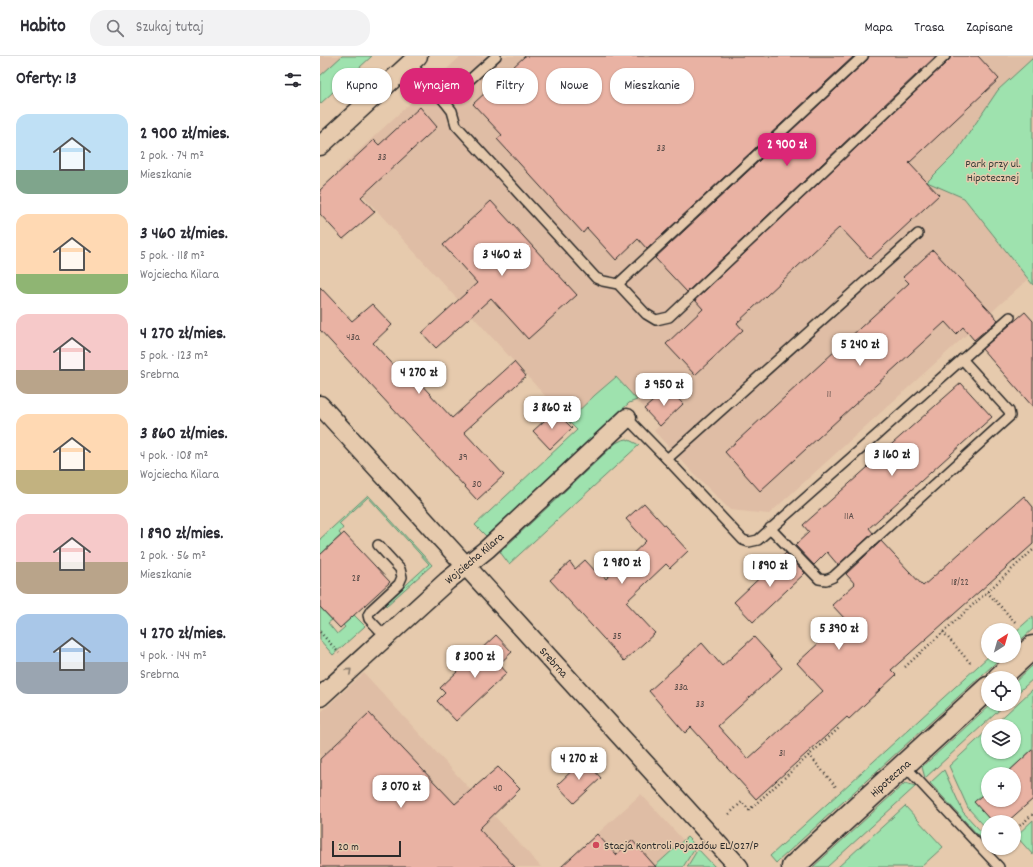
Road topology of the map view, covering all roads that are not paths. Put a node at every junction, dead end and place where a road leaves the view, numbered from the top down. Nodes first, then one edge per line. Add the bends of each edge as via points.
1 (496, 56) edge
2 (863, 56) edge
3 (945, 56) edge
4 (414, 59) edge
5 (420, 68) edge
6 (474, 76) edge
7 (447, 104) edge
8 (320, 146) edge
9 (918, 234) dead end
10 (618, 284) junction
11 (1010, 317) dead end
12 (962, 359) junction
13 (320, 405) edge
14 (628, 418) joint
15 (667, 460) junction
16 (770, 528) junction
17 (378, 545) dead end
18 (466, 566) junction
19 (386, 637) junction
20 (1033, 647) edge
21 (1007, 671) edge
22 (981, 694) edge
23 (320, 697) edge
24 (904, 765) junction
25 (739, 867) edge
26 (793, 867) edge
27 (999, 867) edge

1 - 6 lane
2 - 10 lane
3 - 10 lane via 669,317 656,320 646,314
4 - 5 lane
4 - 8 street
7 - 10 lane via 456,124 596,278
9 - 15 lane
11 - 12 lane
12 - 16 lane
12 - 16 lane via 1009,411 1010,416 833,577 819,580
13 - 18 street, Srebrna
14 - 15 lane
14 - 18 street, Wojciecha Kilara via 487,550
15 - 16 lane via 743,540 758,540
17 - 19 lane via 400,569 402,577 402,581 368,615
18 - 19 street, Wojciecha Kilara
18 - 25 street, Srebrna
23 -> 19 street, Wojciecha Kilara
20 - 21 street
22 - 24 street, Hipoteczna
24 - 26 street, Hipoteczna
24 - 27 lane

